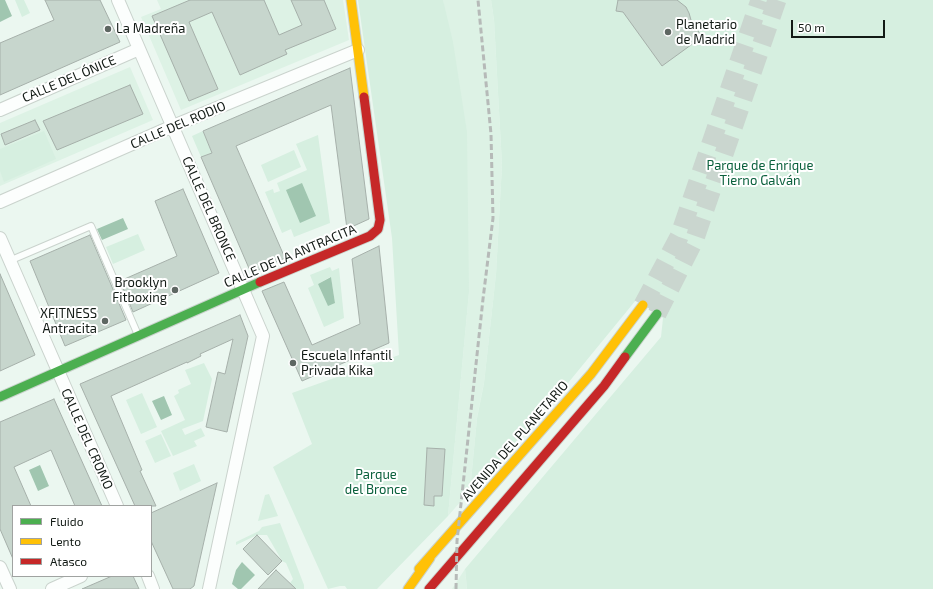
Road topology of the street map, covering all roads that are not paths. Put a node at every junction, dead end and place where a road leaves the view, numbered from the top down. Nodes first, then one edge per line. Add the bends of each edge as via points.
1 (118, 0) edge
2 (351, 0) edge
3 (139, 49) junction
4 (358, 50) junction
5 (0, 110) edge
6 (173, 126) junction
7 (0, 202) edge
8 (0, 238) edge
9 (9, 261) junction
10 (244, 289) junction
11 (643, 305) tunnel mouth
12 (657, 314) tunnel mouth
13 (138, 336) junction
14 (58, 372) junction
15 (0, 397) edge
16 (117, 505) edge
17 (430, 558) junction
18 (0, 567) edge
19 (79, 577) edge
20 (148, 577) edge
21 (10, 589) edge
22 (52, 589) edge
23 (153, 589) edge
24 (209, 589) edge
25 (401, 589) edge
26 (408, 589) edge
27 (429, 589) edge

1 - 3 street, CALLE DEL BRONCE
2 - 4 main road, CALLE DE LA ANTRACITA
3 - 5 street, CALLE DEL ÓNICE
3 - 6 street, CALLE DEL BRONCE
4 - 6 street, CALLE DEL RODIO
4 - 10 main road, CALLE DE LA ANTRACITA via 380,220 378,229 370,236
6 - 7 street, CALLE DEL RODIO
6 - 10 street, CALLE DEL BRONCE
8 - 9 street, CALLE DEL CROMO
9 - 13 lane via 91,226
9 - 14 street, CALLE DEL CROMO
10 - 13 main road, CALLE DE LA ANTRACITA
10 - 24 street, CALLE DEL BRONCE via 263,336
11 - 17 main road, AVENIDA DEL PLANETARIO via 591,374
12 - 27 main road via 604,386
13 - 14 main road, CALLE DE LA ANTRACITA
14 - 15 main road, CALLE DE LA ANTRACITA
14 - 16 street, CALLE DEL CROMO
17 - 25 main road, AVENIDA DEL PLANETARIO
17 - 26 main road
18 - 21 street
19 - 22 street
20 - 23 street

